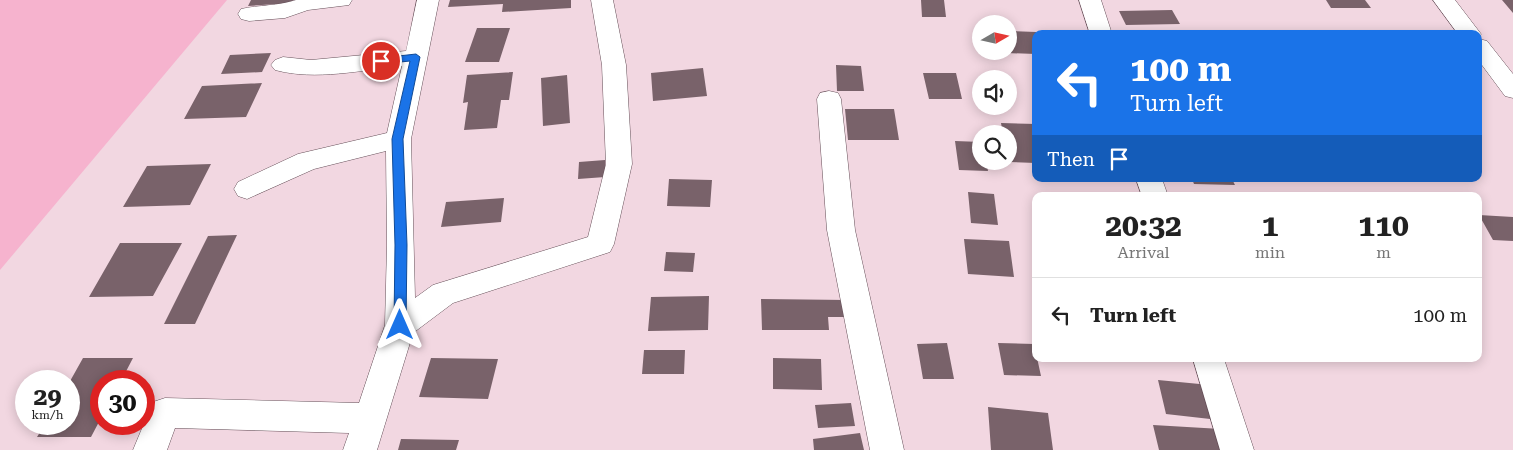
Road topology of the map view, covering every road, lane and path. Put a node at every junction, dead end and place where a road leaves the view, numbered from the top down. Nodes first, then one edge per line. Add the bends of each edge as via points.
1 (341, 0) edge
2 (428, 0) edge
3 (602, 0) edge
4 (1090, 0) edge
5 (1444, 0) edge
6 (249, 14) dead end
7 (1100, 30) edge
8 (1467, 30) edge
9 (1482, 50) edge
10 (416, 57) junction
11 (283, 65) dead end
12 (1513, 90) edge
13 (829, 99) dead end
14 (398, 139) junction
15 (247, 189) dead end
16 (400, 325) junction
17 (1210, 362) edge
18 (370, 418) junction
19 (150, 450) edge
20 (360, 450) edge
21 (887, 450) edge
22 (1237, 450) edge

1 - 6 street
2 - 10 street
3 - 16 street via 614,65 619,164 600,244 443,294
4 - 7 street
5 - 8 street
9 - 12 street
10 - 11 street via 311,68
10 - 14 street
13 - 21 street via 842,230
14 - 15 street via 307,161
14 - 16 street
16 - 18 street
17 - 22 street
18 - 19 street via 165,413
18 - 20 street

